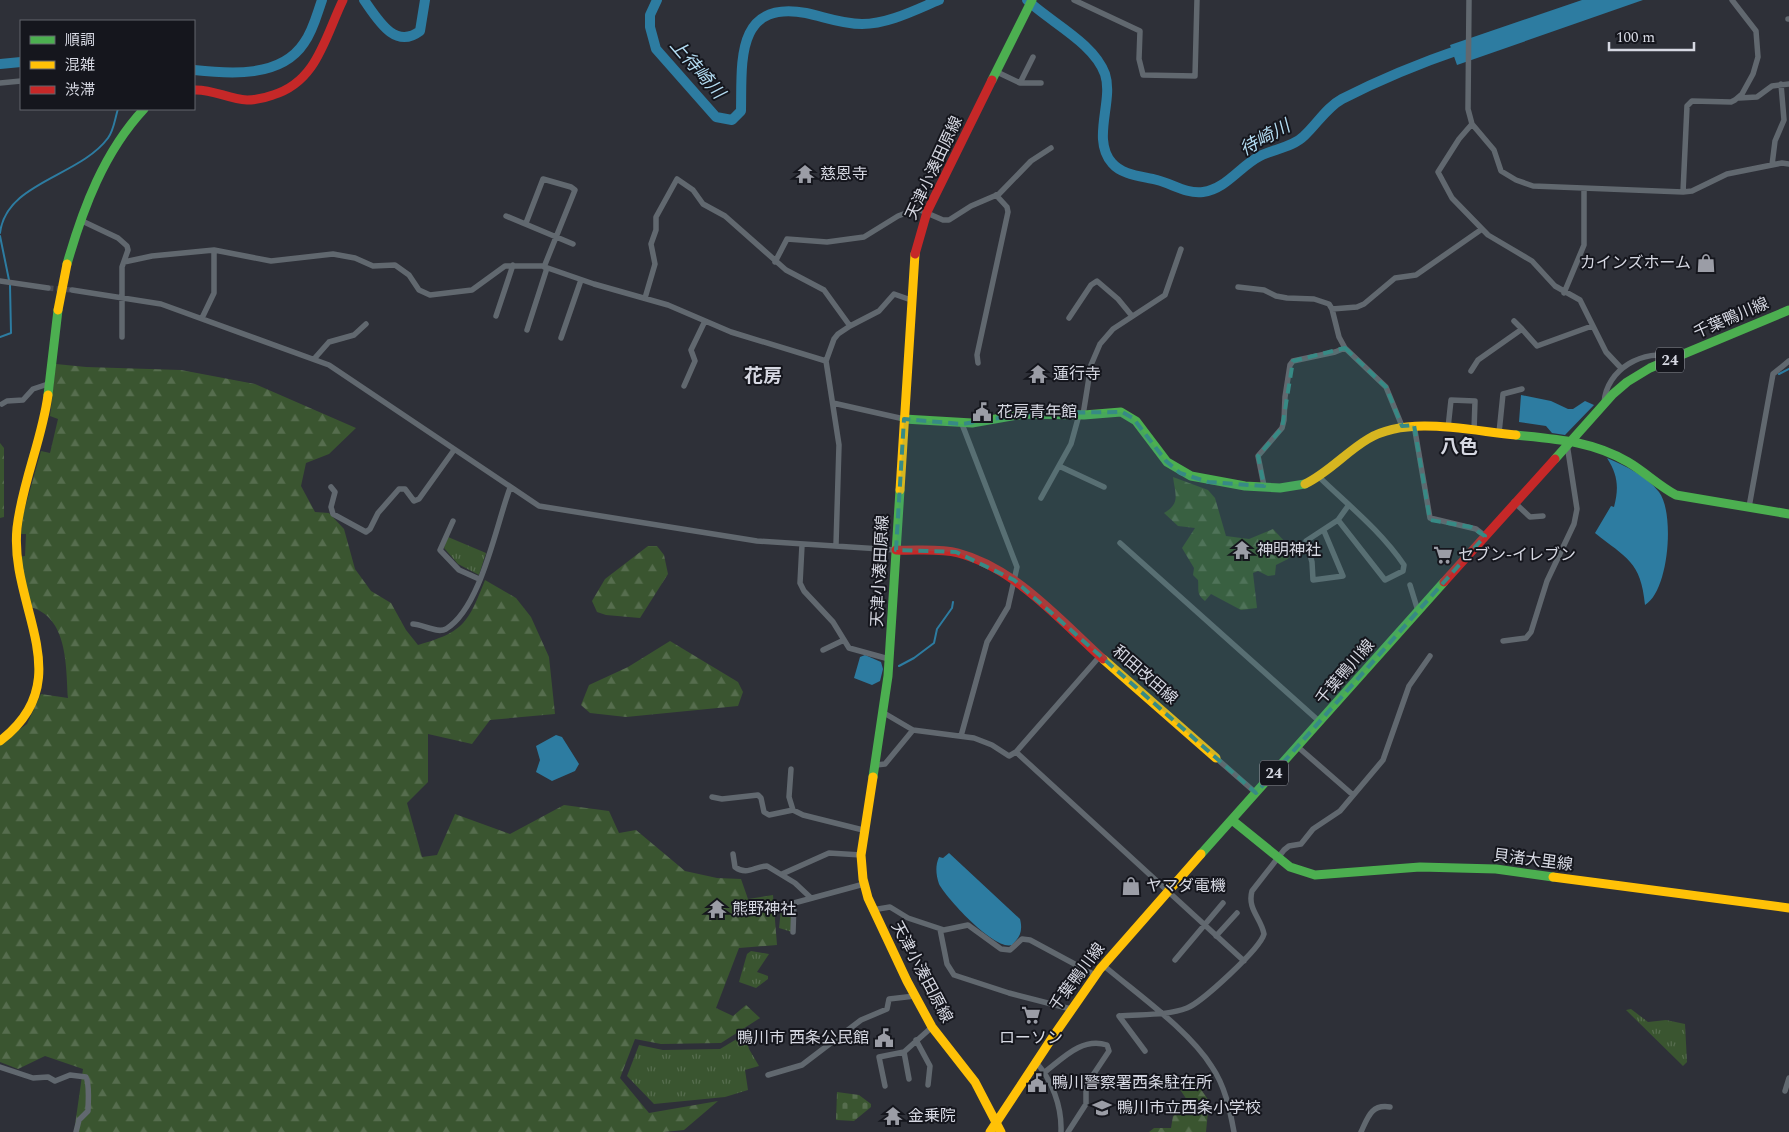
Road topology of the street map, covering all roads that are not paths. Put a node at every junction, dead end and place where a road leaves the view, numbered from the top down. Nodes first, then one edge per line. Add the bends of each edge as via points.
1 (343, 0) edge
2 (1032, 0) edge
3 (1074, 0) edge
4 (1197, 0) edge
5 (1469, 0) edge
6 (1732, 0) edge
7 (1033, 57) dead end
8 (997, 72) junction
9 (20, 81) edge
10 (0, 83) edge
11 (1020, 83) junction
12 (1041, 83) dead end
13 (1781, 84) junction
14 (1789, 84) edge
15 (195, 89) edge
16 (1739, 98) junction
17 (143, 110) edge
18 (1472, 124) junction
19 (1051, 148) dead end
20 (1789, 164) edge
21 (1772, 165) junction
22 (1584, 188) junction
23 (1683, 192) junction
24 (996, 196) junction
25 (927, 212) junction
26 (506, 216) dead end
27 (80, 220) junction
28 (526, 223) junction
29 (1482, 228) junction
30 (557, 236) junction
31 (573, 244) dead end
32 (1180, 249) dead end
33 (214, 250) junction
34 (124, 262) junction
35 (775, 262) junction
36 (513, 265) junction
37 (546, 267) junction
38 (581, 280) junction
39 (0, 281) edge
40 (1238, 287) dead end
41 (48, 288) tunnel mouth
42 (72, 290) tunnel mouth
43 (1564, 293) junction
44 (124, 297) junction
45 (644, 298) junction
46 (911, 300) junction
47 (1332, 309) junction
48 (1789, 310) edge
49 (496, 316) dead end
50 (1132, 316) junction
51 (202, 318) junction
52 (1069, 318) dead end
53 (705, 321) junction
54 (1514, 321) dead end
55 (366, 324) dead end
56 (850, 326) junction
57 (1592, 326) junction
58 (1522, 329) junction
59 (527, 330) dead end
60 (122, 337) dead end
61 (561, 338) dead end
62 (1345, 348) junction
63 (1675, 357) junction
64 (314, 359) junction
65 (826, 361) junction
66 (1789, 361) edge
67 (978, 363) dead end
68 (1621, 368) junction
69 (1471, 371) dead end
70 (48, 384) junction
71 (684, 386) dead end
72 (1522, 389) dead end
73 (833, 403) junction
74 (1604, 403) junction
75 (2, 404) dead end
76 (1081, 415) junction
77 (904, 419) junction
78 (962, 424) junction
79 (1414, 425) junction
80 (1402, 426) junction
81 (1448, 428) junction
82 (1474, 431) junction
83 (1499, 433) junction
84 (1569, 442) junction
85 (454, 450) junction
86 (1059, 466) junction
87 (1318, 476) junction
88 (1264, 486) junction
89 (331, 487) dead end
90 (1104, 487) dead end
91 (510, 488) junction
92 (1041, 498) dead end
93 (1514, 502) junction
94 (1348, 506) junction
95 (1748, 507) junction
96 (1789, 514) edge
97 (1543, 516) dead end
98 (1338, 520) junction
99 (453, 521) dead end
100 (1324, 531) junction
101 (1485, 536) junction
102 (1120, 543) dead end
103 (802, 545) junction
104 (836, 545) junction
105 (896, 550) junction
106 (479, 579) junction
107 (1014, 580) junction
108 (1410, 585) dead end
109 (1418, 611) junction
110 (413, 624) dead end
111 (844, 640) junction
112 (1503, 641) dead end
113 (823, 650) dead end
114 (1100, 656) junction
115 (1430, 656) dead end
116 (889, 658) junction
117 (884, 713) junction
118 (1320, 722) junction
119 (913, 730) junction
120 (961, 736) junction
121 (0, 740) edge
122 (1298, 746) junction
123 (1016, 752) junction
124 (1216, 758) joint
125 (876, 765) junction
126 (791, 769) dead end
127 (1256, 793) junction
128 (1353, 795) junction
129 (712, 797) dead end
130 (793, 810) junction
131 (1232, 820) junction
132 (863, 830) junction
133 (733, 854) dead end
134 (860, 855) junction
135 (1278, 857) junction
136 (782, 874) junction
137 (864, 884) junction
138 (1168, 892) junction
139 (811, 898) junction
140 (1223, 903) dead end
141 (1789, 908) edge
142 (872, 910) junction
143 (1237, 913) dead end
144 (1205, 925) junction
145 (940, 929) junction
146 (793, 932) dead end
147 (1216, 936) junction
148 (1175, 960) dead end
149 (1244, 961) junction
150 (1103, 965) junction
151 (1095, 975) junction
152 (915, 996) junction
153 (1071, 1008) junction
154 (1160, 1013) junction
155 (932, 1027) junction
156 (916, 1040) junction
157 (1145, 1051) dead end
158 (904, 1052) junction
159 (1034, 1061) junction
160 (0, 1067) edge
161 (1045, 1072) junction
162 (768, 1076) dead end
163 (1789, 1078) edge
164 (909, 1079) dead end
165 (928, 1085) dead end
166 (885, 1086) dead end
167 (1785, 1091) dead end
168 (1390, 1108) dead end
169 (996, 1122) junction
170 (76, 1132) edge
171 (990, 1132) edge
172 (1001, 1132) edge
173 (1061, 1132) edge
174 (1068, 1132) edge
175 (1234, 1132) edge
176 (1361, 1132) edge

1 - 15 street via 316,63 293,88 247,100 212,90
2 - 8 street, 天津小湊田原線
3 - 4 street via 1140,31 1138,59 1143,75 1195,76
5 - 18 street via 1468,109
6 - 16 street via 1752,24 1757,39 1757,64
7 - 11 street
8 - 11 street
8 - 25 street, 天津小湊田原線
9 - 10 street
11 - 12 street
13 - 14 street
13 - 16 street via 1772,86 1757,97
13 - 21 street via 1784,120 1775,141
16 - 23 street via 1731,102 1692,101 1687,106
17 - 27 street via 126,127
18 - 22 street via 1494,150 1501,171 1516,180 1533,186
18 - 29 street via 1438,172 1452,198
19 - 24 street via 1030,161
20 - 21 street
21 - 23 street via 1727,174
22 - 23 street
22 - 43 street via 1584,245
24 - 25 street via 949,220
24 - 67 street via 1008,207 1008,212 977,355
25 - 35 street via 914,210 864,237 840,242 787,240
25 - 46 street, 天津小湊田原線 via 915,250
26 - 28 street
27 - 34 street via 125,242 128,250
27 - 70 street, bridge via 58,310
28 - 30 street
28 - 30 street via 543,179 571,187 575,190
29 - 43 street via 1498,242 1532,261
29 - 47 street via 1416,275 1395,278 1364,304
30 - 31 street
30 - 37 street
32 - 50 street via 1165,295
33 - 34 street
33 - 36 street via 271,261 333,254 373,266 395,265 409,275 419,290 430,295 472,290 505,266
33 - 51 street via 214,293
34 - 44 street
35 - 45 street via 725,216 703,204 693,190 677,179 656,217 651,244 655,264
35 - 56 street via 824,290
36 - 37 street
36 - 49 street
37 - 38 street
37 - 59 street
38 - 45 street
38 - 61 street
39 - 41 street
40 - 47 street via 1264,290 1287,298 1324,301
42 - 44 street
43 - 57 street via 1580,300
44 - 51 street via 161,304
44 - 60 street
45 - 53 street
46 - 56 street via 894,294 879,311
46 - 77 street, 天津小湊田原線
47 - 62 street
48 - 63 street, 千葉鴨川線 / 24
50 - 52 street via 1097,281
50 - 76 street via 1109,332 1096,351
51 - 64 street
53 - 65 street
53 - 71 street via 692,350 695,361
54 - 58 street
55 - 64 street via 354,335 329,342
56 - 65 street via 834,339
57 - 58 street via 1537,346
57 - 68 street via 1606,352
58 - 69 street via 1478,360
62 - 80 street via 1386,388
62 - 88 street via 1290,364 1282,428 1258,456
63 - 68 street via 1664,354 1652,356
63 - 74 street, 千葉鴨川線 / 24 via 1632,378
64 - 85 street via 337,370
65 - 73 street
66 - 95 street via 1773,374
68 - 74 street via 1606,392
70 - 75 street via 33,389 23,400
70 - 121 street via 42,429 20,504 16,540 19,582 40,660 39,682 34,703 23,722
72 - 83 street via 1502,394
73 - 77 street
73 - 104 street via 839,446
74 - 84 street, 千葉鴨川線 / 24
76 - 78 street via 1021,414
76 - 86 street
76 - 88 street via 1127,414 1170,466 1184,474 1208,482
77 - 78 street
77 - 105 street, 天津小湊田原線
78 - 107 street via 1017,567
79 - 80 street
79 - 81 street
79 - 101 street via 1430,518 1476,529
80 - 87 street via 1365,438
81 - 82 street
81 - 82 street via 1451,400 1475,401
82 - 83 street
83 - 84 street
84 - 93 street, 千葉鴨川線 / 24
84 - 95 street via 1628,462 1668,492
84 - 112 street via 1577,509 1574,524 1547,581 1531,632 1526,638
85 - 89 street via 419,499 414,500 406,489 399,489 366,532 334,514 331,507 335,492
85 - 91 street
86 - 90 street
86 - 92 street
87 - 88 street via 1296,487
87 - 94 street
91 - 103 street via 539,506 756,541
91 - 106 street
93 - 97 street via 1530,517
93 - 101 street, 千葉鴨川線 / 24
94 - 98 street
94 - 98 street via 1367,519 1386,541 1404,565 1403,571 1386,580
95 - 96 street
98 - 100 street
99 - 106 street via 440,550 459,570
100 - 100 street via 1343,576 1313,580 1306,541
101 - 109 street, 千葉鴨川線 / 24
102 - 118 street
103 - 104 street
103 - 111 street via 800,583
104 - 105 street
105 - 107 street, 和田改田線 via 956,552
105 - 116 street, 天津小湊田原線
106 - 110 street via 465,610 445,630
107 - 114 street, 和田改田線
107 - 120 street via 1008,607 987,642
108 - 109 street
109 - 118 street, 千葉鴨川線 / 24
111 - 113 street
111 - 116 street via 849,648
114 - 123 street
114 - 124 street, 和田改田線
115 - 128 street via 1409,686 1383,760
116 - 117 street, 天津小湊田原線
117 - 119 street
117 - 125 street, 天津小湊田原線
118 - 122 street, 千葉鴨川線 / 24
119 - 120 street
119 - 125 street via 885,764
120 - 123 street via 992,745 1009,756
122 - 127 street, 千葉鴨川線 / 24
122 - 128 street
123 - 138 street
124 - 127 street, 和田改田線
125 - 132 street, 天津小湊田原線
126 - 130 street via 789,797
127 - 131 street, 千葉鴨川線 / 24
128 - 135 street via 1334,816 1313,829 1300,844 1289,846
129 - 130 street via 758,795 764,812 769,815
130 - 132 street
131 - 135 street, 貝渚大里線
131 - 138 street, 千葉鴨川線 / 24
132 - 134 street, 天津小湊田原線
133 - 136 street via 740,870 746,872 767,866
134 - 136 street via 829,854
134 - 137 street, 天津小湊田原線
135 - 141 street, 貝渚大里線 via 1290,867 1315,876 1420,867 1496,869
135 - 149 street via 1250,897 1253,914 1264,934
136 - 139 street
137 - 139 street
137 - 142 street, 天津小湊田原線
138 - 144 street
138 - 150 street, 千葉鴨川線 / 24
139 - 146 street via 794,902
140 - 144 street
142 - 145 street via 890,907 908,918
142 - 152 street, 天津小湊田原線
143 - 147 street
144 - 147 street
144 - 148 street
145 - 151 street via 968,925 994,944 1010,950 1025,938
145 - 153 street via 947,964 954,974 1009,993
147 - 149 street
149 - 154 street via 1190,1007
150 - 151 street, 千葉鴨川線 / 24
150 - 154 street
151 - 153 street, 千葉鴨川線 / 24
152 - 155 street, 天津小湊田原線
152 - 162 street via 888,1000 887,1009 861,1020 802,1065
153 - 159 street, 千葉鴨川線 / 24
154 - 157 street via 1118,1016
154 - 175 street via 1197,1046 1213,1067
155 - 156 street
155 - 169 street, 天津小湊田原線 via 971,1077
156 - 158 street
156 - 165 street via 930,1066
158 - 164 street
158 - 166 street via 879,1056
159 - 161 street
159 - 169 street, 千葉鴨川線 / 24
160 - 170 street via 33,1078 55,1080 70,1075 86,1076 90,1084 86,1101 88,1111 79,1120
161 - 173 street via 1055,1096
161 - 174 street via 1079,1046 1107,1044 1109,1051 1086,1088 1086,1104
163 - 167 street
168 - 176 street via 1380,1105 1374,1108
169 - 171 street, 千葉鴨川線 / 24
169 - 172 street, 天津小湊田原線

